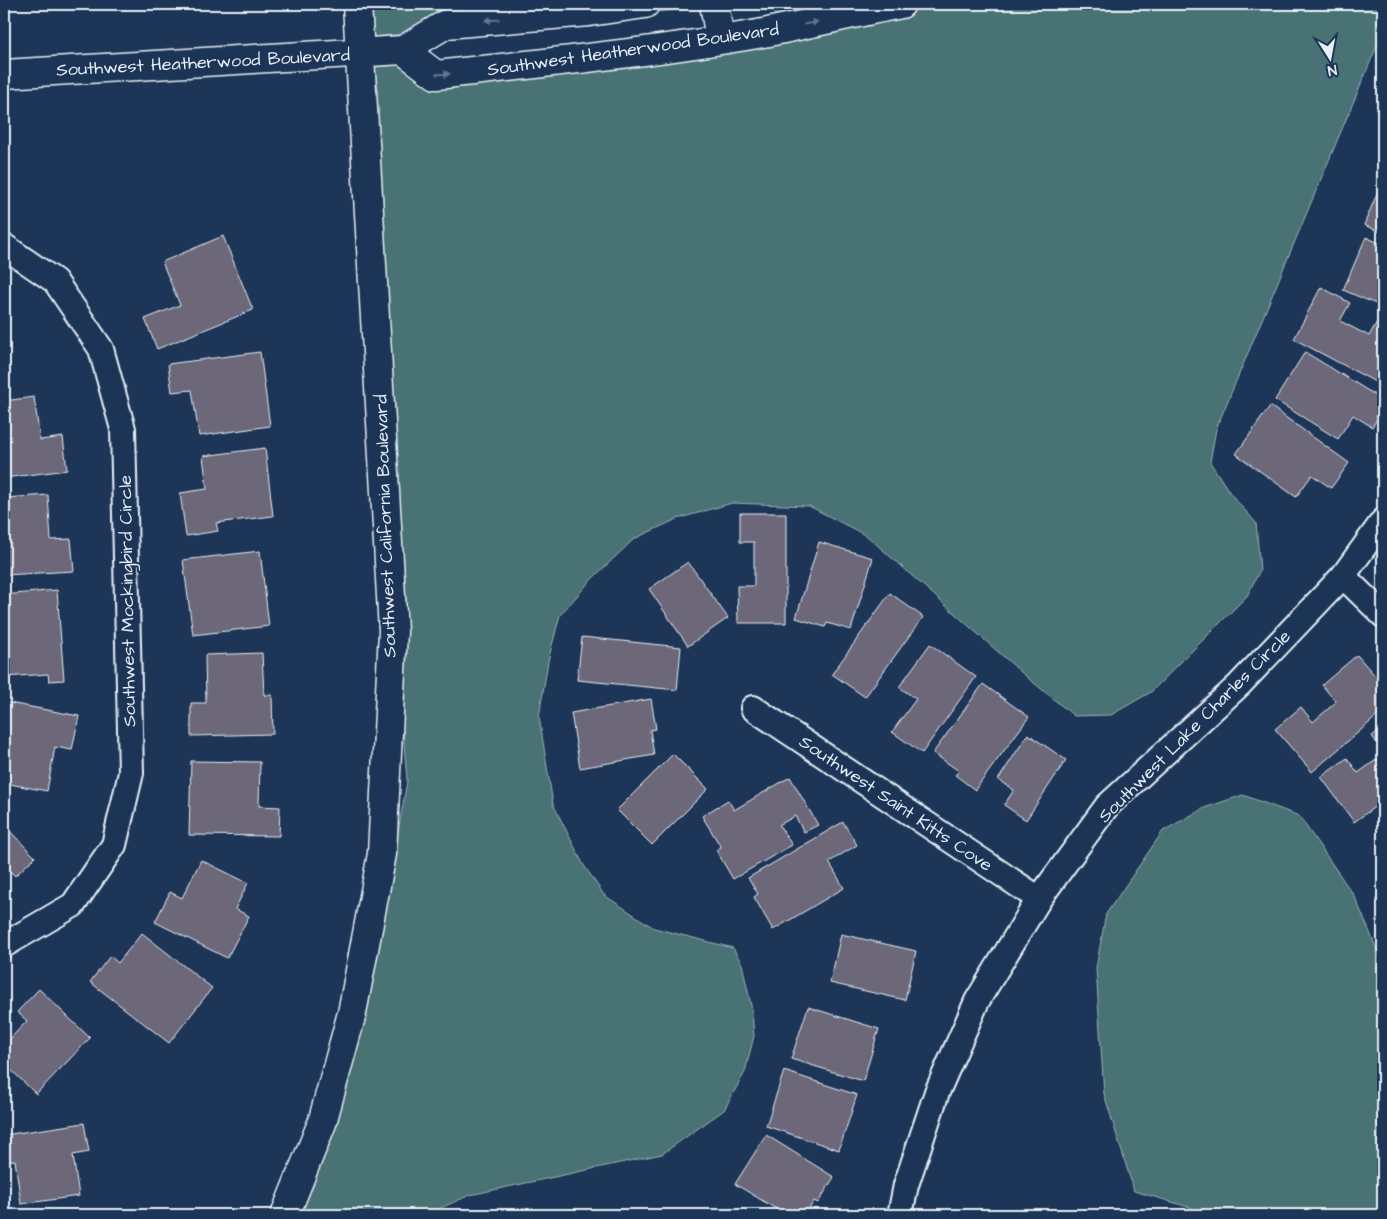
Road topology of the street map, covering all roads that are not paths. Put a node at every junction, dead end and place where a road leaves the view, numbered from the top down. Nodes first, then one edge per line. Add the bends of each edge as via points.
1 (357, 4) edge
2 (645, 4) edge
3 (714, 4) edge
4 (901, 4) edge
5 (720, 39) junction
6 (403, 50) junction
7 (360, 53) junction
8 (4, 74) edge
9 (4, 246) edge
10 (1383, 520) edge
11 (1343, 576) junction
12 (1383, 615) edge
13 (752, 708) dead end
14 (1039, 899) junction
15 (4, 945) edge
16 (285, 1215) edge
17 (900, 1215) edge

1 - 7 street, Southwest California Boulevard
2 -> 6 street, Southwest Heatherwood Boulevard via 446,24
3 - 5 street
5 -> 4 street, Southwest Heatherwood Boulevard
6 -> 5 street, Southwest Heatherwood Boulevard via 436,75 575,60
6 - 7 street, Southwest Heatherwood Boulevard
7 - 8 street, Southwest Heatherwood Boulevard
7 - 16 street, Southwest California Boulevard via 393,630 382,854 352,1013 322,1123
9 - 15 street, Southwest Mockingbird Circle via 55,282 102,349 123,429 131,773 114,845 73,905
10 - 11 street, Southwest Lake Charles Circle
11 - 12 street
11 - 14 street, Southwest Lake Charles Circle via 1239,685 1107,806
13 - 14 street, Southwest Saint Kitts Cove
14 - 17 street, Southwest Lake Charles Circle via 977,1001 940,1084 906,1185

